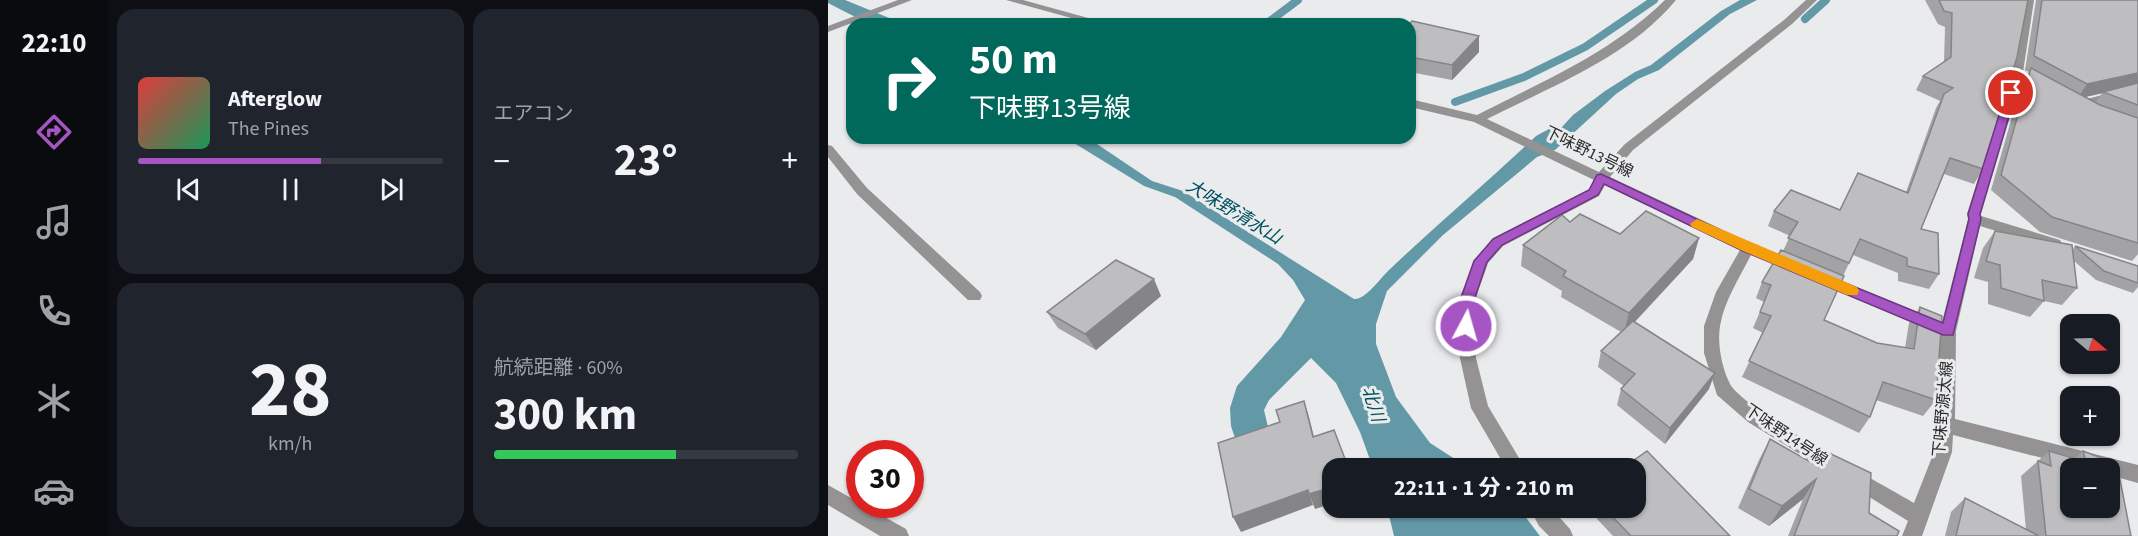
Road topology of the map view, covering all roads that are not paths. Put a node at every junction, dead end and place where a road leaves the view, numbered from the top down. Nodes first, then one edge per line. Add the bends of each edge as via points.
1 (907, 0) edge
2 (1011, 0) edge
3 (1671, 0) edge
4 (1812, 0) edge
5 (2030, 0) edge
6 (857, 18) edge
7 (1082, 18) edge
8 (846, 22) edge
9 (828, 28) edge
10 (2138, 89) edge
11 (1416, 104) edge
12 (2094, 115) edge
13 (1478, 119) junction
14 (828, 150) edge
15 (1601, 178) junction
16 (1975, 219) junction
17 (1748, 248) junction
18 (2072, 250) edge
19 (974, 296) dead end
20 (1948, 331) junction
21 (1945, 425) junction
22 (1510, 458) edge
23 (2138, 474) edge
24 (828, 494) edge
25 (1545, 518) edge
26 (1919, 518) junction
27 (899, 536) edge
28 (1563, 536) edge
29 (1912, 536) edge

1 - 6 street
2 - 7 street
3 - 13 street via 1635,32 1588,63
4 - 15 street via 1629,147
5 - 16 street, 下味野源太線 via 2022,75
8 - 9 street
10 - 12 street via 2070,102
11 - 13 street, 下味野13号線
13 - 15 street, 下味野13号線
14 - 19 street via 862,191
15 - 17 street, 下味野13号線
15 - 22 street via 1594,193 1498,242 1481,261 1464,309 1468,358 1480,408
16 - 18 street
16 - 20 street, 下味野源太線
17 - 20 street, 下味野13号線
17 - 26 street, 下味野14号線 via 1724,292 1712,326 1712,353 1723,390 1754,417
20 - 21 street, 下味野源太線
21 - 23 street
21 - 26 street, 下味野源太線 via 1943,452
24 - 27 street
25 - 28 street
26 - 29 street, 下味野源太線

